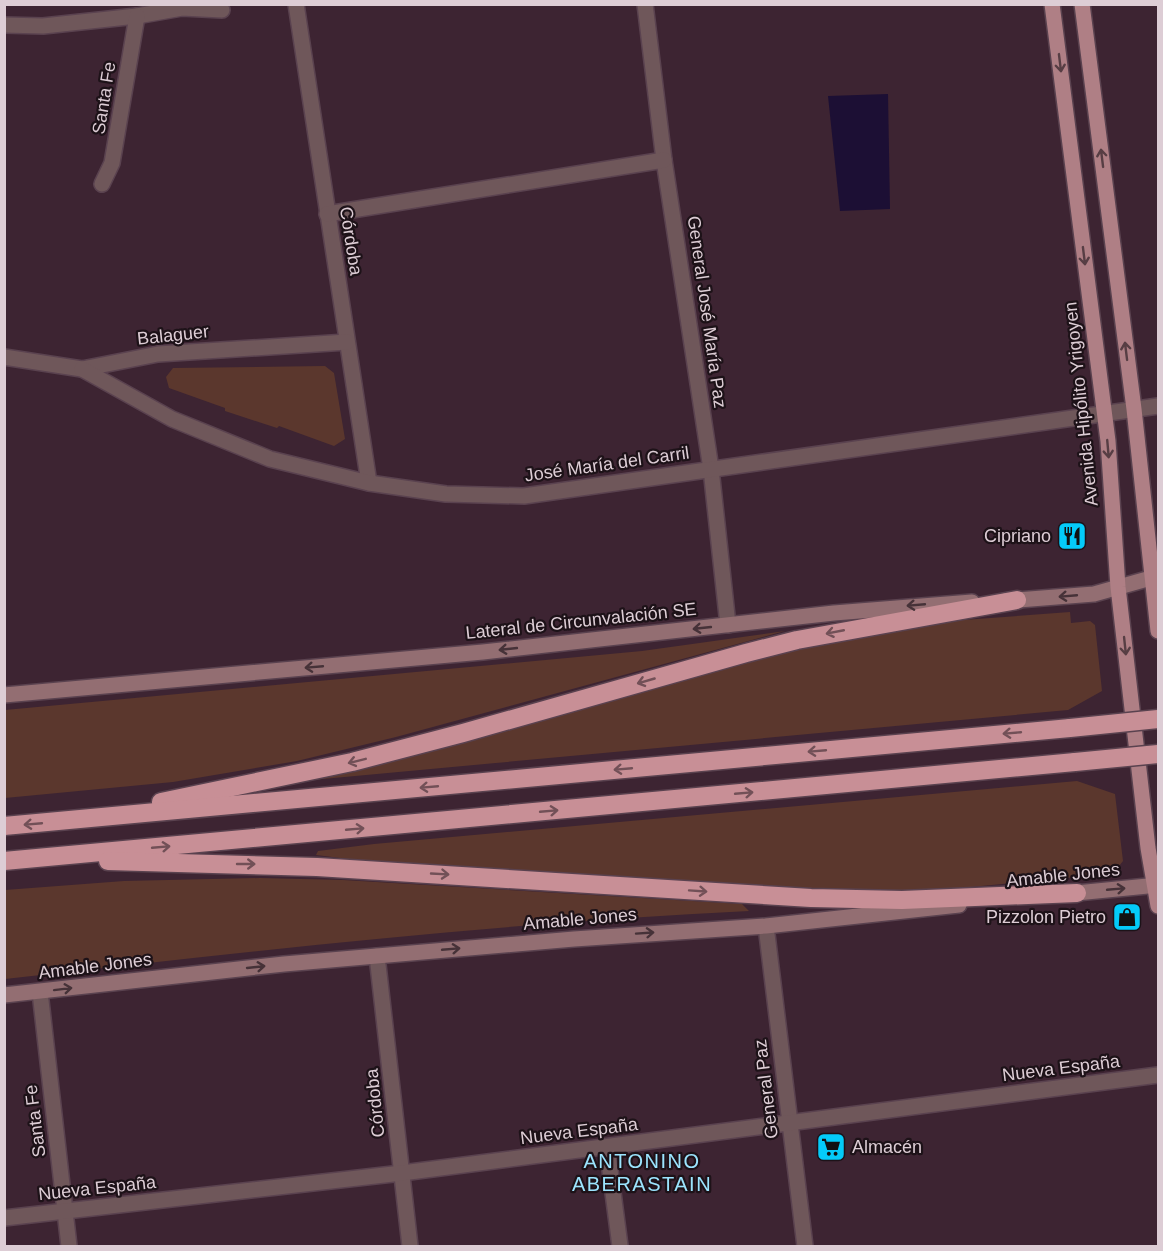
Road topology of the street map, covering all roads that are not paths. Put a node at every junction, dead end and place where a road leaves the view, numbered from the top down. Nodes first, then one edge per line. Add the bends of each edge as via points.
1 (296, 4) edge
2 (645, 4) edge
3 (1052, 4) edge
4 (1082, 4) edge
5 (222, 10) dead end
6 (137, 16) junction
7 (4, 25) edge
8 (664, 160) junction
9 (102, 184) dead end
10 (327, 214) junction
11 (347, 342) junction
12 (4, 357) edge
13 (82, 369) junction
14 (1158, 406) edge
15 (1134, 409) junction
16 (1104, 414) junction
17 (711, 469) junction
18 (369, 483) junction
19 (1156, 577) edge
20 (1118, 587) junction
21 (1017, 600) junction
22 (728, 625) junction
23 (1158, 631) edge
24 (4, 695) edge
25 (1158, 719) edge
26 (1158, 754) edge
27 (62, 821) junction
28 (4, 826) edge
29 (12, 860) edge
30 (1157, 885) edge
31 (1077, 893) junction
32 (1158, 906) edge
33 (766, 926) junction
34 (377, 956) junction
35 (40, 992) junction
36 (4, 996) edge
37 (1158, 1075) edge
38 (790, 1123) junction
39 (608, 1147) junction
40 (402, 1173) junction
41 (65, 1211) junction
42 (4, 1218) edge
43 (69, 1246) edge
44 (410, 1246) edge
45 (620, 1246) edge
46 (805, 1246) edge

1 - 10 street, Córdoba
2 - 8 street, General José María Paz
3 -> 16 main road, Avenida Hipólito Yrigoyen
15 -> 4 main road
5 - 6 street via 182,8
6 - 7 street via 43,26
6 - 9 street, Santa Fe via 112,164
8 - 10 street
8 - 17 street, General José María Paz
10 - 11 street, Córdoba
11 - 13 street, Balaguer via 158,354
11 - 18 street, Córdoba
12 - 13 street, Balaguer
13 - 18 street, José María del Carril via 172,419 270,459
14 - 15 street, José María del Carril
15 - 16 street, José María del Carril
15 - 19 main road
16 - 17 street, José María del Carril
16 -> 20 main road, Avenida Hipólito Yrigoyen
17 - 18 street, José María del Carril via 524,496 446,494
17 - 22 street, General José María Paz
19 - 20 street, Lateral de Circunvalación SE
19 - 23 main road
20 -> 21 street, Lateral de Circunvalación SE via 1094,594
20 -> 30 main road, Avenida Hipólito Yrigoyen via 1148,848
21 -> 22 street, Lateral de Circunvalación SE via 941,603
21 -> 27 highway via 797,640 352,762
22 -> 24 street, Lateral de Circunvalación SE via 483,652
25 -> 27 highway, bridge
29 -> 26 highway, bridge
27 -> 28 highway
29 -> 31 highway via 317,867 811,898 902,900
31 -> 30 street, Amable Jones
30 - 32 main road, Avenida Hipólito Yrigoyen
31 - 33 street, Amable Jones
34 -> 33 street, Amable Jones
33 - 38 street, General Paz
35 -> 34 street, Amable Jones
34 - 40 street, Córdoba
35 - 36 street, Amable Jones
35 - 41 street, Santa Fe
37 - 38 street, Nueva España
38 - 39 street, Nueva España
38 - 46 street, General Paz
39 - 40 street, Nueva España
39 - 45 street
40 - 41 street, Nueva España
40 - 44 street, Córdoba
41 - 42 street, Nueva España
41 - 43 street, Santa Fe

